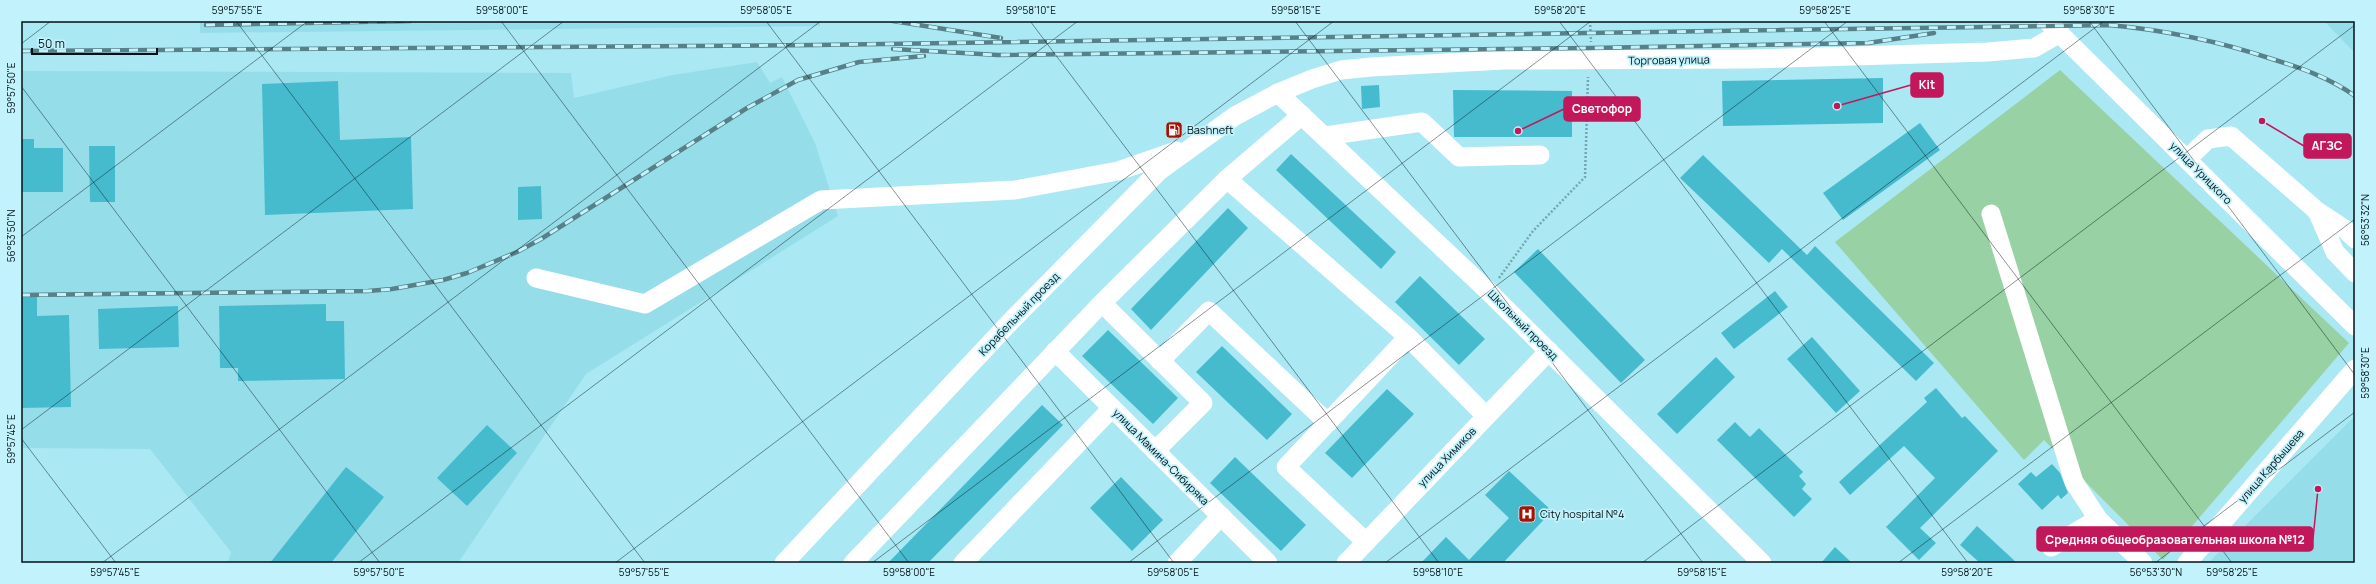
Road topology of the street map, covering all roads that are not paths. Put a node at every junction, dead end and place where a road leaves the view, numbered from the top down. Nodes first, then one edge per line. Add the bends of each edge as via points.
1 (2053, 27) edge
2 (1278, 93) junction
3 (1302, 115) junction
4 (1325, 136) junction
5 (1191, 146) junction
6 (1540, 155) dead end
7 (2187, 159) junction
8 (1227, 179) junction
9 (2317, 211) junction
10 (1991, 214) dead end
11 (2355, 239) edge
12 (2355, 273) edge
13 (536, 278) dead end
14 (1102, 303) junction
15 (2355, 326) edge
16 (1408, 337) junction
17 (1054, 351) junction
18 (1549, 351) junction
19 (1160, 361) junction
20 (2355, 369) edge
21 (1112, 408) junction
22 (1486, 416) junction
23 (1328, 423) junction
24 (1155, 451) junction
25 (1221, 516) junction
26 (2098, 519) junction
27 (1366, 542) junction
28 (2051, 547) dead end
29 (784, 563) edge
30 (853, 563) edge
31 (963, 563) edge
32 (1177, 563) edge
33 (1268, 563) edge
34 (1346, 563) edge
35 (1762, 563) edge
36 (2143, 563) edge
37 (2187, 563) edge

1 - 2 street, Торговая улица via 2034,48 1988,52 1750,59 1504,60 1371,67 1341,70 1312,78
1 - 7 street, улица Урицкого
2 - 3 street, Школьный проезд
2 - 5 street, Корабельный проезд via 1235,116
3 - 4 street, Школьный проезд
3 - 8 street
4 - 6 street via 1422,122 1459,157
4 - 18 street, Школьный проезд
5 - 13 street via 1118,172 1015,190 821,200 645,304
5 - 29 street, Корабельный проезд via 1159,171 1012,320
7 - 9 street via 2208,139 2231,136
7 - 15 street, улица Урицкого
8 - 14 street
8 - 16 street
9 - 11 street
9 - 12 street via 2335,252
10 - 26 street via 2074,482
14 - 17 street
14 - 19 street
16 - 22 street
16 - 23 street
17 - 21 street, улица Мамина-Сибиряка
17 - 30 street
18 - 22 street, улица Химиков
18 - 35 street, Школьный проезд
19 - 23 street via 1209,311
19 - 24 street via 1203,404
20 - 37 street, улица Карбышева
21 - 24 street, улица Мамина-Сибиряка
21 - 31 street
22 - 27 street, улица Химиков
23 - 27 street via 1286,467
24 - 25 street, улица Мамина-Сибиряка
25 - 32 street
25 - 33 street, улица Мамина-Сибиряка
26 - 28 street
26 - 36 street
27 - 34 street, улица Химиков

